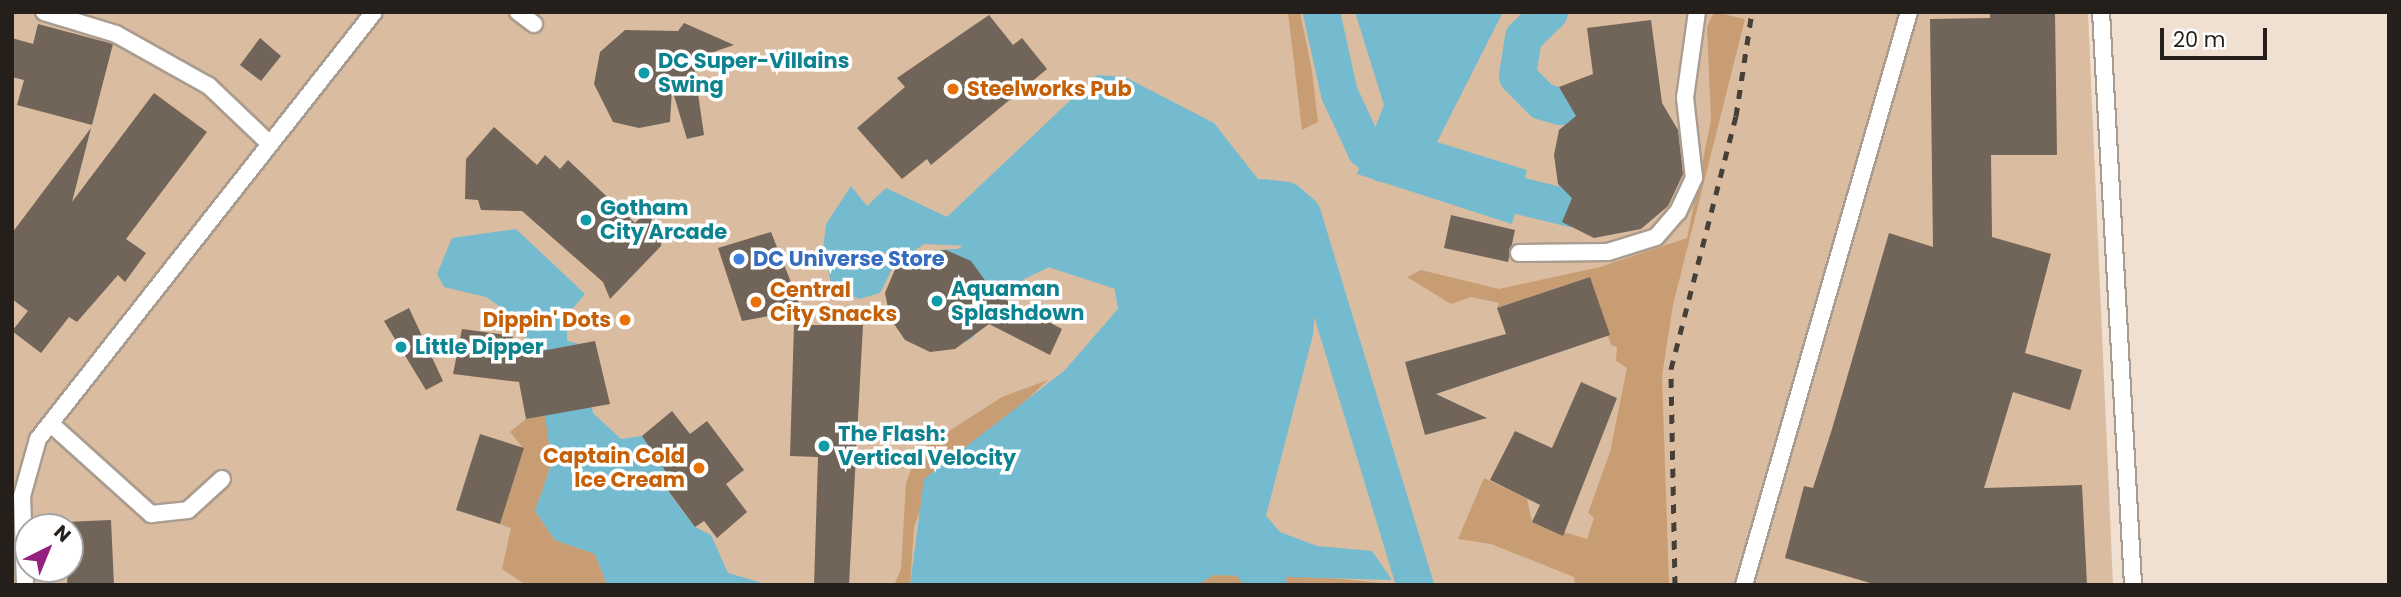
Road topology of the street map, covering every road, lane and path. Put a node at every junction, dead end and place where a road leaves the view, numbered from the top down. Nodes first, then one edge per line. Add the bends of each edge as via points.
1 (44, 12) edge
2 (374, 12) edge
3 (518, 12) edge
4 (1697, 12) edge
5 (1909, 12) edge
6 (2101, 12) edge
7 (534, 24) dead end
8 (271, 144) junction
9 (1519, 253) dead end
10 (51, 424) junction
11 (222, 479) dead end
12 (25, 585) edge
13 (1744, 585) edge
14 (2133, 585) edge

1 - 8 lane via 116,34 209,86
2 - 8 lane
3 - 7 lane
4 - 9 lane via 1685,98 1694,178 1678,212 1656,237 1608,252
5 - 13 lane
6 - 14 lane
8 - 10 lane
10 - 11 lane via 151,514 188,510
10 - 12 lane via 38,439 22,496

